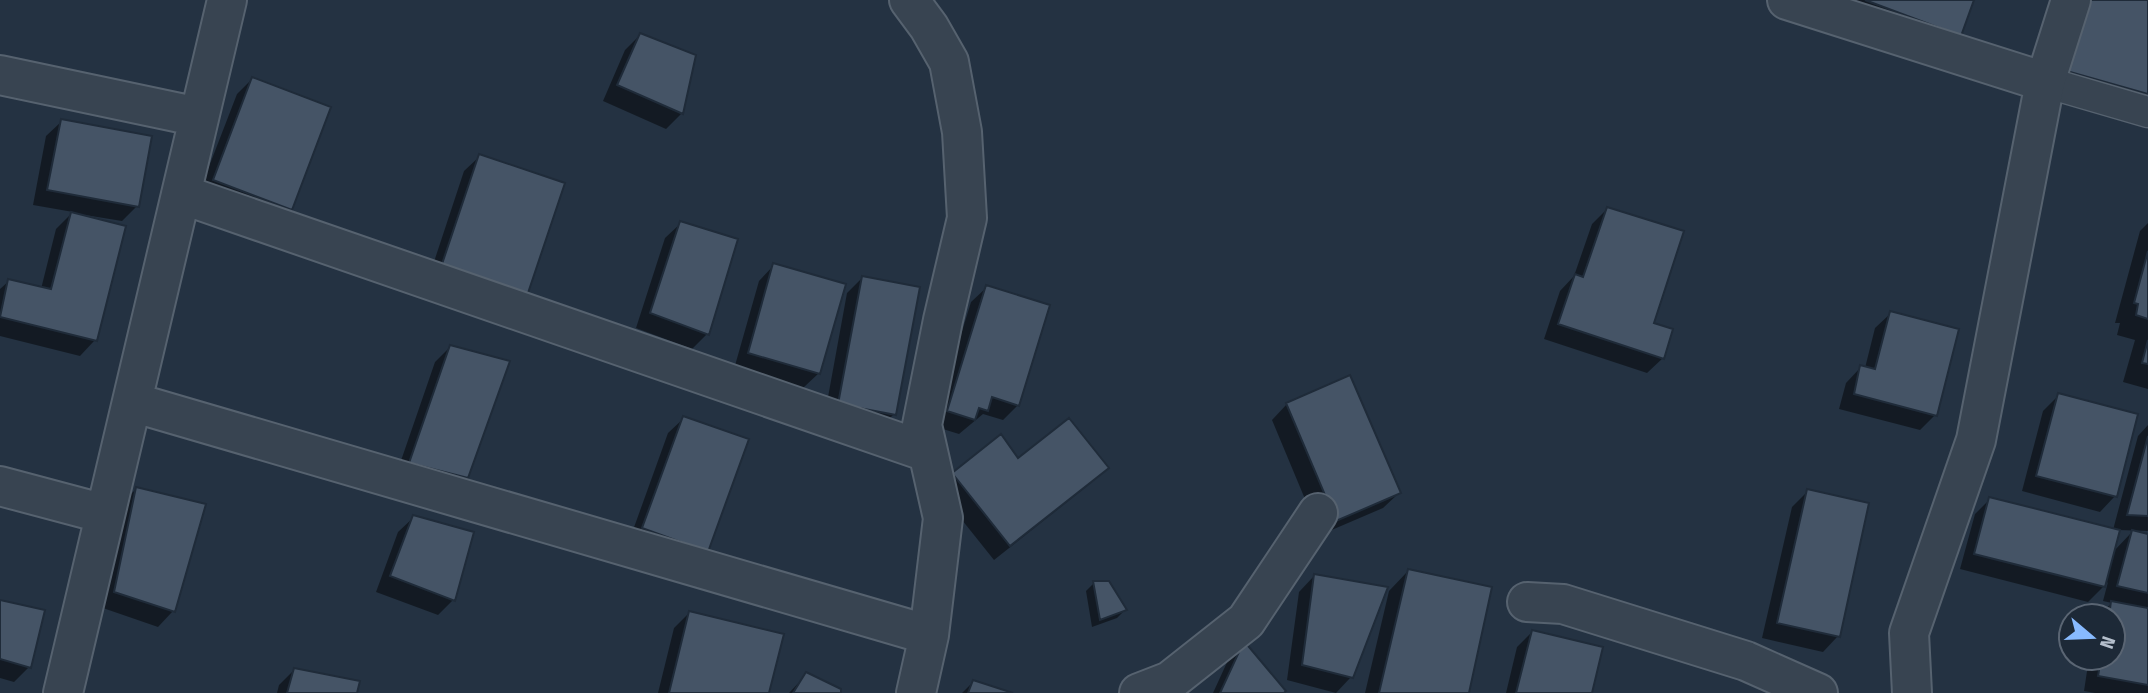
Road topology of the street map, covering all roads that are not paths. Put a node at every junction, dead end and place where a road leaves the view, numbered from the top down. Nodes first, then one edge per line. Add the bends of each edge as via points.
1 (227, 0) edge
2 (909, 0) edge
3 (1787, 0) edge
4 (2071, 0) edge
5 (0, 75) edge
6 (2045, 82) junction
7 (2148, 112) edge
8 (199, 117) junction
9 (181, 194) junction
10 (132, 402) junction
11 (928, 452) junction
12 (0, 486) edge
13 (105, 513) junction
14 (1318, 513) dead end
15 (1527, 602) dead end
16 (929, 635) junction
17 (63, 693) edge
18 (916, 693) edge
19 (1139, 693) edge
20 (1818, 693) edge
21 (1912, 693) edge

1 - 8 street
2 - 11 street via 949,62 962,132 967,218 922,425
3 - 6 street
4 - 6 street
5 - 8 street
6 - 7 lane
6 - 21 street via 1976,440 1909,633
8 - 9 street
9 - 10 street
9 - 11 street
10 - 13 street
10 - 16 street
11 - 16 street via 943,518
12 - 13 street
13 - 17 street
14 - 19 street via 1246,621 1170,681
15 - 20 street via 1563,604 1746,662
16 - 18 street

